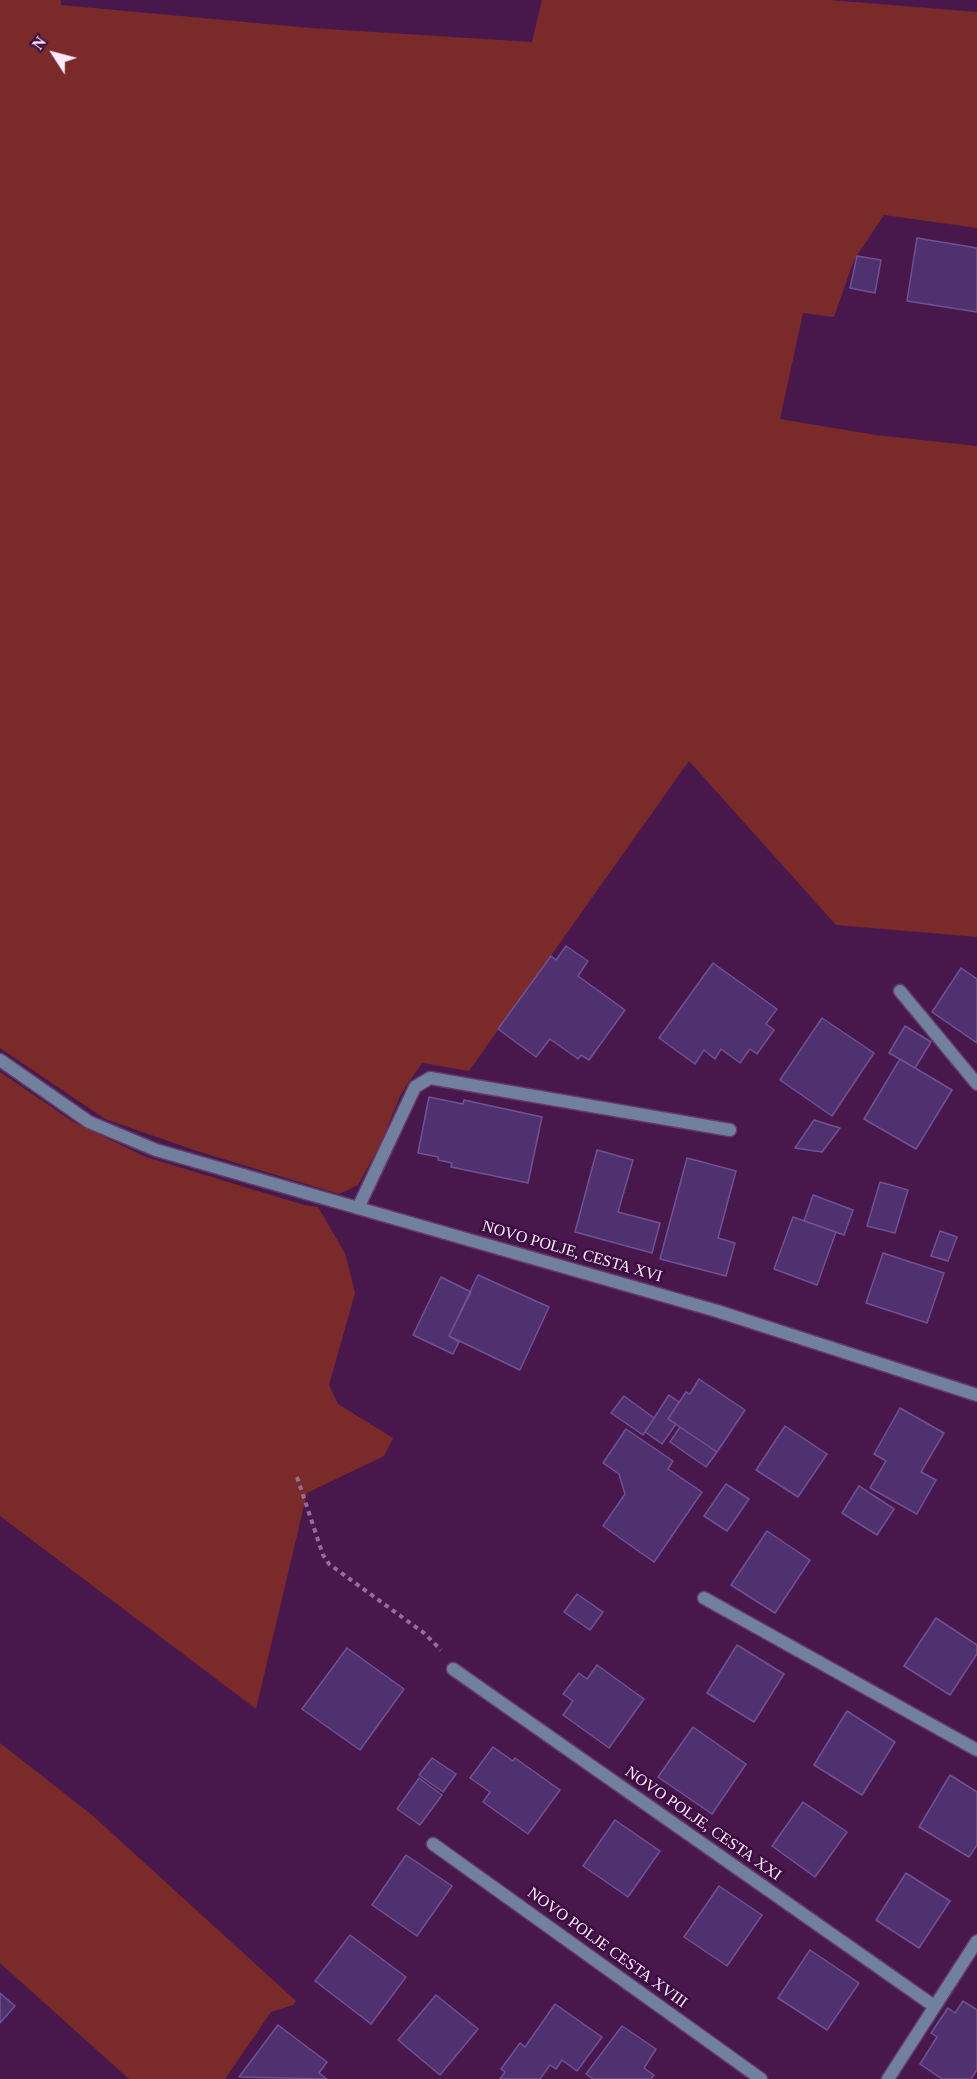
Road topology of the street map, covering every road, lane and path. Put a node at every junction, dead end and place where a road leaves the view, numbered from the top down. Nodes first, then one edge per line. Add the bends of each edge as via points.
1 (900, 991) dead end
2 (0, 1060) edge
3 (977, 1084) edge
4 (730, 1130) dead end
5 (358, 1208) junction
6 (977, 1395) edge
7 (297, 1478) dead end
8 (704, 1598) dead end
9 (453, 1669) joint
10 (977, 1750) edge
11 (433, 1844) dead end
12 (977, 1941) edge
13 (934, 2006) junction
14 (761, 2079) edge
15 (888, 2079) edge

1 - 3 street
2 - 5 street, NOVO POLJE, CESTA XVI via 89,1122 156,1150
4 - 5 street via 430,1078 415,1088
5 - 6 street, NOVO POLJE, CESTA XVI via 728,1314
7 - 9 path via 328,1564 438,1644
8 - 10 street
9 - 13 street, NOVO POLJE, CESTA XXI
11 - 14 street, NOVO POLJE CESTA XVIII
12 - 13 street
13 - 15 street

